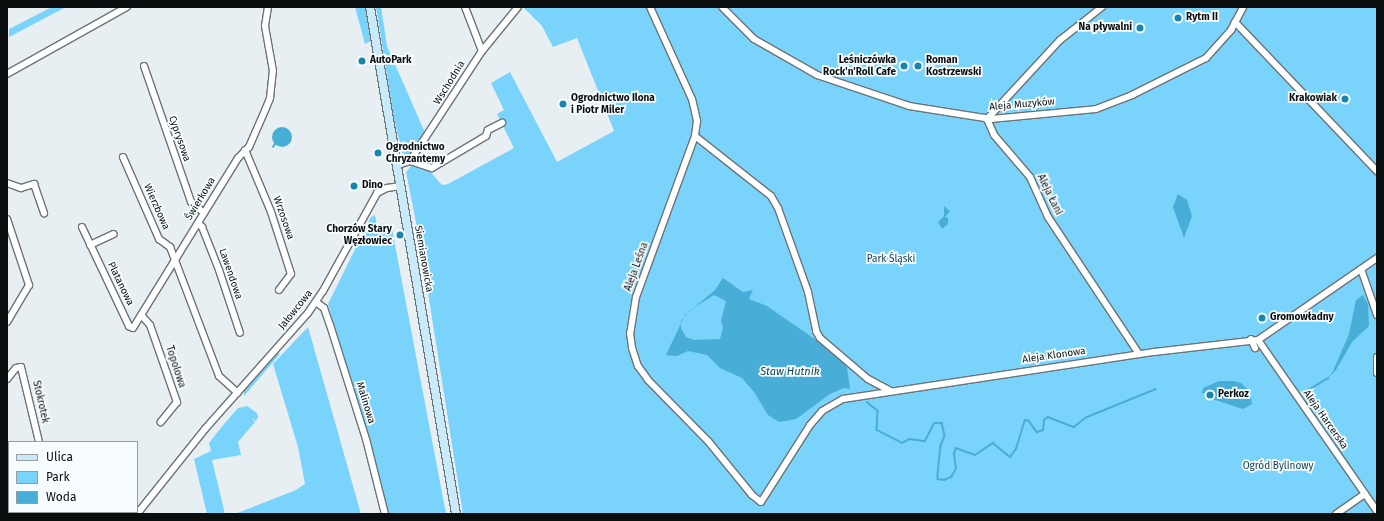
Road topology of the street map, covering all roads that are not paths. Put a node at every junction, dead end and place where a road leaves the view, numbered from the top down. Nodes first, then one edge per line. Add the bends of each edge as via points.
1 (127, 7) edge
2 (268, 7) edge
3 (370, 7) edge
4 (465, 7) edge
5 (650, 7) edge
6 (722, 7) edge
7 (1102, 7) edge
8 (1243, 7) edge
9 (517, 8) edge
10 (1235, 22) junction
11 (482, 51) junction
12 (144, 66) dead end
13 (7, 74) edge
14 (987, 119) junction
15 (502, 123) dead end
16 (695, 136) junction
17 (245, 150) junction
18 (123, 156) dead end
19 (410, 161) junction
20 (398, 165) junction
21 (1377, 171) edge
22 (7, 183) edge
23 (401, 186) junction
24 (44, 213) dead end
25 (204, 213) junction
26 (7, 219) edge
27 (198, 223) junction
28 (82, 227) dead end
29 (114, 234) dead end
30 (90, 245) junction
31 (1377, 258) edge
32 (175, 261) junction
33 (1361, 269) junction
34 (279, 290) dead end
35 (316, 302) junction
36 (1377, 315) edge
37 (142, 316) junction
38 (7, 321) edge
39 (133, 328) joint
40 (240, 334) dead end
41 (1251, 339) junction
42 (1258, 340) junction
43 (1254, 348) dead end
44 (1139, 354) junction
45 (1377, 357) edge
46 (1377, 373) edge
47 (7, 379) edge
48 (889, 390) junction
49 (238, 393) junction
50 (161, 422) dead end
51 (39, 441) edge
52 (1365, 494) junction
53 (761, 502) joint
54 (1377, 511) edge
55 (138, 513) edge
56 (385, 514) edge
57 (456, 514) edge
58 (1336, 514) edge

1 - 13 street
2 - 17 street, Świerkowa via 265,26 273,66 272,84 268,103
3 - 20 street, Siemianowicka
4 - 11 street
5 - 16 street, Aleja Leśna via 692,100 696,121
6 - 14 street, Aleja Muzyków via 754,39 817,75 909,106
7 - 14 street via 1055,45
8 - 10 street, Aleja Muzyków
9 - 11 street, Wschodnia
10 - 14 street, Aleja Muzyków via 1206,58 1112,103 1096,109
10 - 21 street
11 - 19 street, Wschodnia
12 - 25 street, Cyprysowa via 191,202
14 - 44 street, Aleja Łani via 994,135 1030,177 1048,217
15 - 19 street via 488,130 486,136 432,168
16 - 48 street via 771,196 778,208 808,292 816,328 823,340 868,379
16 - 53 street, Aleja Leśna via 636,297 630,333 632,348 638,366 648,380 708,441 752,495
17 - 25 street, Świerkowa via 238,157
17 - 34 street, Wrzosowa via 268,205 291,274
18 - 32 street, Wierzbowa via 159,239 170,247
19 - 20 street
20 - 23 street, Siemianowicka
22 - 24 street via 20,188 34,184
23 - 35 street, Jałowcowa via 382,189 375,195
23 - 57 street, Siemianowicka
25 - 27 street, Świerkowa
26 - 38 street via 29,285
27 - 32 street, Świerkowa
27 - 40 street, Lawendowa via 208,241
28 - 30 street, Platanowa
29 - 30 street
30 - 39 street, Platanowa via 129,326
31 - 33 street
32 - 37 street, Świerkowa
32 - 49 street via 219,376
33 - 36 street
33 - 42 street
35 - 49 street, Jałowcowa
35 - 56 street, Malinowa via 324,308 330,325 366,439
37 - 39 street, Świerkowa
37 - 50 street, Topolowa via 150,325 177,402
41 - 42 street, Aleja Klonowa
41 - 43 street
41 - 44 street, Aleja Klonowa
42 - 52 street, Aleja Harcerska
44 - 48 street, Aleja Klonowa
45 - 46 street
47 - 51 street, Stokrotek via 16,368 21,367
48 - 53 street, Aleja Klonowa via 850,396 822,411 810,425
49 - 55 street, Jałowcowa
52 - 54 street, Aleja Harcerska
52 - 58 street

